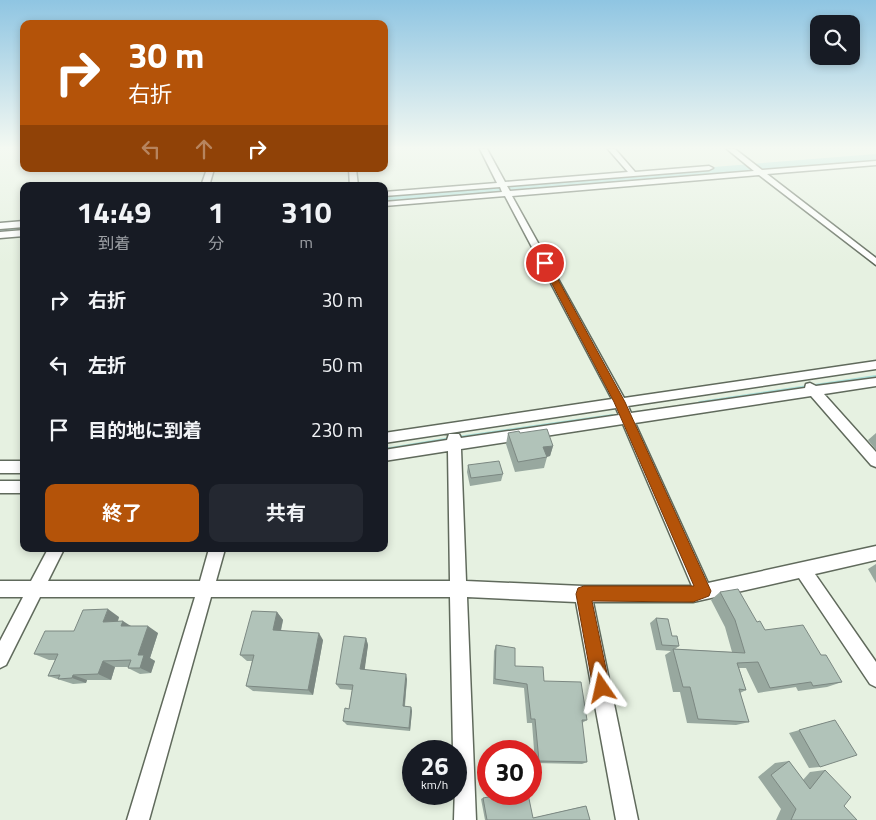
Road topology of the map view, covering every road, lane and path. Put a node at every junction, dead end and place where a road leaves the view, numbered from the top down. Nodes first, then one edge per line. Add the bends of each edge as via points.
1 (462, 187) edge
2 (502, 187) edge
3 (563, 187) edge
4 (779, 187) edge
5 (506, 192) junction
6 (388, 194) edge
7 (388, 204) edge
8 (20, 224) edge
9 (0, 226) edge
10 (20, 233) edge
11 (0, 235) edge
12 (876, 262) edge
13 (876, 365) edge
14 (802, 377) junction
15 (876, 382) edge
16 (814, 391) junction
17 (620, 402) junction
18 (628, 420) junction
19 (454, 428) junction
20 (388, 437) edge
21 (454, 444) junction
22 (388, 455) edge
23 (876, 461) edge
24 (0, 467) edge
25 (20, 467) edge
26 (0, 487) edge
27 (20, 487) edge
28 (54, 552) edge
29 (216, 552) edge
30 (876, 552) edge
31 (802, 570) junction
32 (0, 589) edge
33 (35, 589) junction
34 (459, 589) junction
35 (204, 590) junction
36 (703, 591) junction
37 (584, 594) junction
38 (0, 658) edge
39 (876, 678) edge
40 (138, 820) edge
41 (464, 820) edge
42 (627, 820) edge

1 - 6 street
2 - 5 street
3 - 5 street
4 - 12 street
5 - 7 street
5 - 17 street
8 - 9 street
10 - 11 street
13 - 14 street
14 - 16 street
14 - 17 street
15 - 16 street
16 - 18 street
16 - 23 street
17 - 18 street
17 - 19 street
18 - 21 street
18 - 36 street
19 - 20 street
19 - 21 street
21 - 22 street
21 - 34 street
24 - 25 street
26 - 27 street
28 - 33 street
29 - 35 street
30 - 31 street
31 - 36 street
31 - 39 street
32 - 33 street
33 - 35 street
33 - 38 street
34 - 35 street
34 - 37 street
34 - 41 street
35 - 40 street
36 - 37 street via 693,594
37 - 42 street

